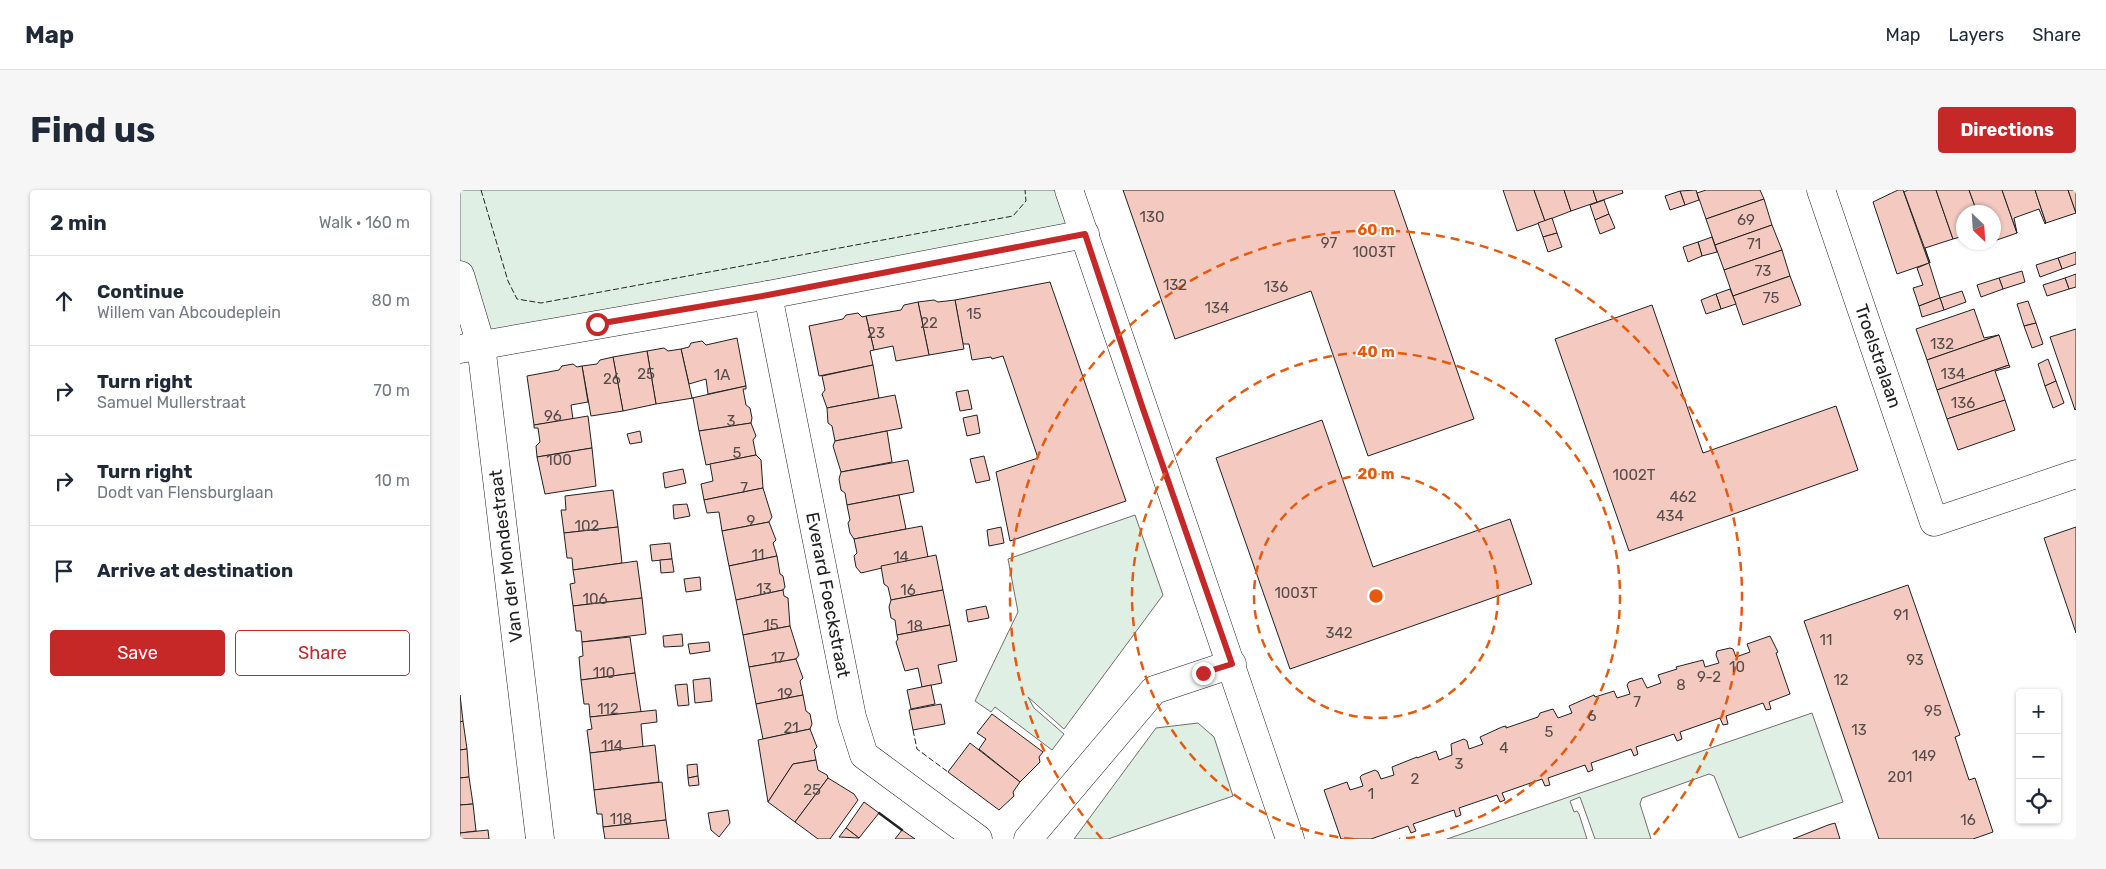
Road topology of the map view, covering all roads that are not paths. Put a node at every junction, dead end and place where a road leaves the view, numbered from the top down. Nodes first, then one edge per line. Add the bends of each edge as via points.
1 (1069, 190) edge
2 (1821, 190) edge
3 (1085, 234) junction
4 (460, 275) edge
5 (768, 295) junction
6 (470, 347) edge
7 (2076, 474) edge
8 (1232, 664) junction
9 (540, 839) edge
10 (978, 839) edge
11 (1028, 839) edge
12 (1290, 839) edge

1 - 3 street
2 - 7 street, Troelstralaan via 1934,522
3 - 5 street
3 - 8 street
4 - 6 street, Van der Mondestraat
5 - 6 street
5 - 10 street, Everard Foeckstraat via 852,717 864,755
6 - 9 street, Van der Mondestraat
8 - 11 street via 1154,690
8 - 12 street

